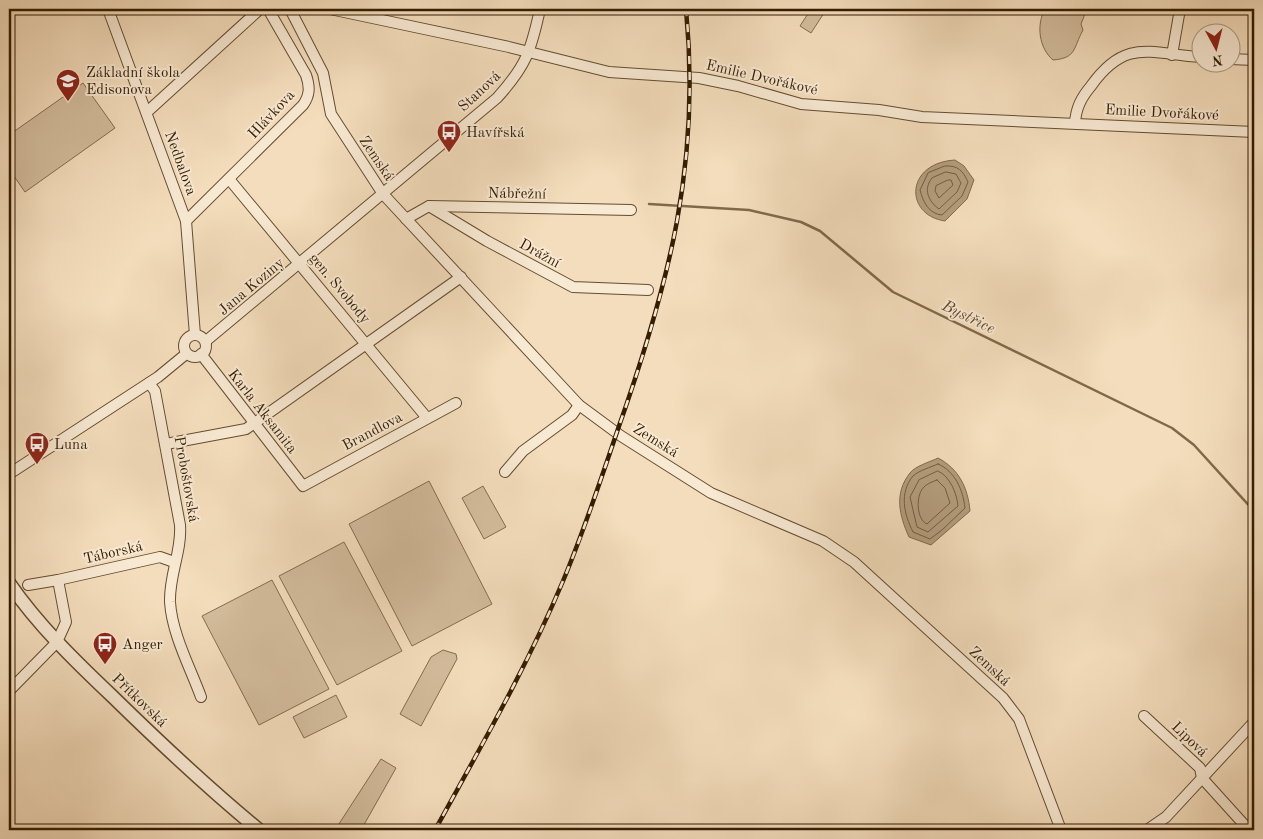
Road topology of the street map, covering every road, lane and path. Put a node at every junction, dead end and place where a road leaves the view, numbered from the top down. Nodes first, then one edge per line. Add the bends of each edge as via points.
1 (108, 9) edge
2 (260, 9) edge
3 (268, 9) edge
4 (290, 9) edge
5 (330, 9) edge
6 (540, 9) edge
7 (1180, 9) edge
8 (529, 53) junction
9 (1172, 55) junction
10 (1190, 56) edge
11 (1240, 59) edge
12 (1254, 60) edge
13 (147, 112) junction
14 (1075, 124) junction
15 (1254, 132) edge
16 (229, 179) junction
17 (383, 194) junction
18 (428, 206) junction
19 (631, 210) dead end
20 (406, 219) junction
21 (186, 221) junction
22 (301, 264) junction
23 (461, 278) junction
24 (648, 290) dead end
25 (195, 335) junction
26 (206, 341) junction
27 (367, 344) junction
28 (186, 354) junction
29 (201, 354) junction
30 (149, 383) junction
31 (456, 403) dead end
32 (579, 405) junction
33 (427, 418) junction
34 (255, 423) junction
35 (166, 444) junction
36 (505, 472) dead end
37 (9, 474) edge
38 (303, 486) joint
39 (174, 562) junction
40 (58, 580) junction
41 (9, 583) edge
42 (28, 585) dead end
43 (57, 642) junction
44 (9, 691) edge
45 (201, 697) dead end
46 (1144, 716) dead end
47 (1254, 722) edge
48 (1202, 778) junction
49 (259, 830) edge
50 (1061, 830) edge
51 (1147, 830) edge
52 (1249, 830) edge

1 - 13 street, Nedbalova
2 - 13 street
3 - 16 street, Hlávkova via 306,75 310,89 302,105
4 - 17 street, Zemská via 323,73 331,114
5 - 8 street, Emilie Dvořákové
6 - 8 street, Stanová
7 - 9 street
8 - 14 street, Emilie Dvořákové via 609,72 710,80 823,107 879,110 922,117
8 - 17 street, Stanová via 518,74 497,98
9 - 10 street
9 - 14 street via 1152,50 1124,56 1112,63 1081,99 1075,111
11 - 12 street
13 - 21 street, Nedbalova
14 - 15 street, Emilie Dvořákové
16 - 21 street, Hlávkova
16 - 22 street, gen. Svobody
17 - 20 street, Zemská
17 - 22 street, Jana Koziny
18 - 19 street, Nábřežní
18 - 20 street
18 - 24 street, Drážní via 573,287
20 - 23 street, Zemská
21 - 25 street, Nedbalova
22 - 26 street, Jana Koziny
22 - 27 street, gen. Svobody
23 - 27 street
23 - 32 street, Zemská
25 - 26 street
25 - 28 street via 185,343
26 - 29 street, Jana Koziny via 206,348
27 - 33 street, gen. Svobody
27 - 34 street
28 - 29 street via 193,357
28 - 30 street
29 - 34 street, Karla Aksamita
30 - 35 street, Proboštovská via 155,391
30 - 37 street
31 - 33 street, Brandlova
32 - 36 street via 572,415 523,451
32 - 50 street, Zemská via 711,493 823,541 854,562 1003,698 1019,719
33 - 38 street, Brandlova
34 - 35 street via 246,429
34 - 38 street, Karla Aksamita
35 - 39 street, Proboštovská via 180,526 180,544
39 - 40 street, Táborská via 160,557
39 - 45 street, Proboštovská via 170,601 172,616
40 - 42 street, Táborská
40 - 43 street via 66,622
41 - 43 street, Přítkovská
43 - 44 street
43 - 49 street, Přítkovská via 184,765
46 - 48 street, Lipová via 1200,768
47 - 48 street
48 - 51 street via 1166,817
48 - 52 street, Lipová

